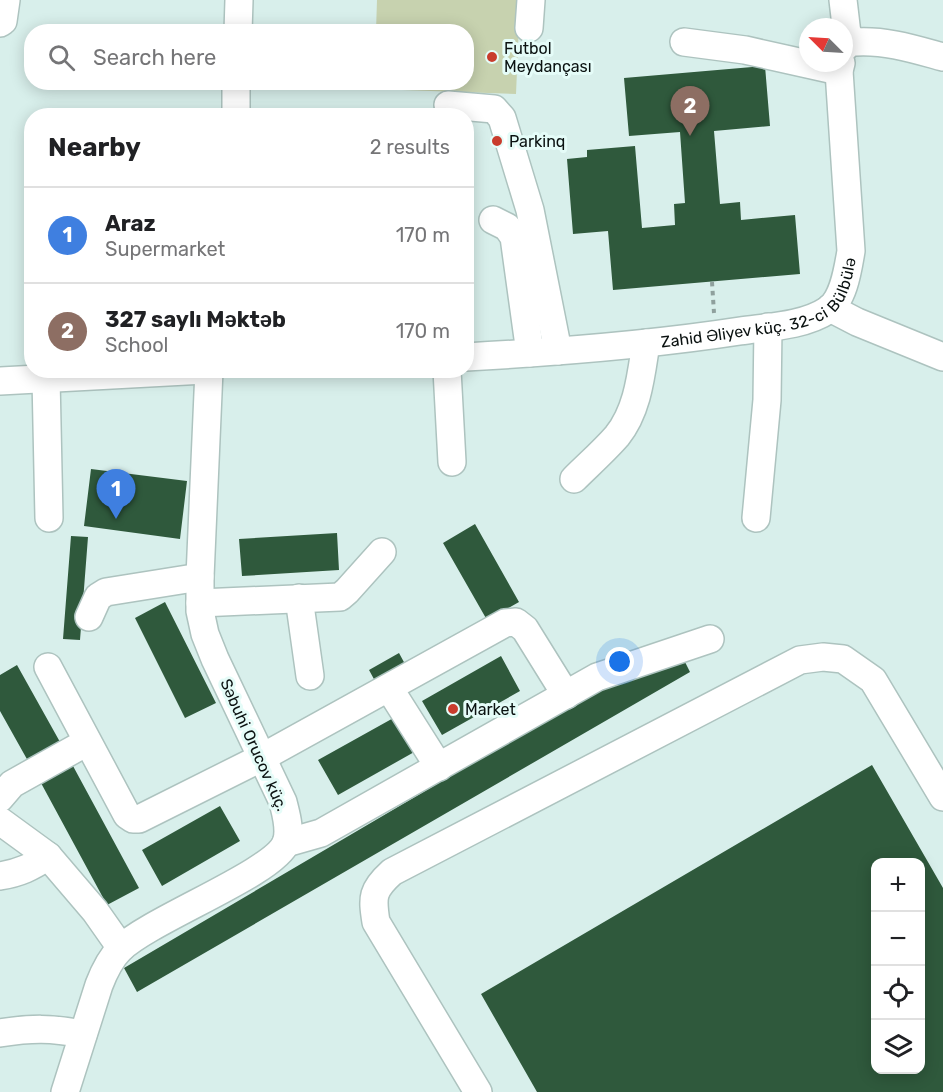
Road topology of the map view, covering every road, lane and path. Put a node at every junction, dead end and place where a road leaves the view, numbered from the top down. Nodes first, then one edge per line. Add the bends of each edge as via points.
1 (6, 0) edge
2 (239, 0) edge
3 (531, 0) edge
4 (843, 0) edge
5 (843, 18) edge
6 (0, 23) edge
7 (238, 24) edge
8 (529, 28) dead end
9 (684, 42) dead end
10 (853, 44) edge
11 (799, 53) edge
12 (943, 57) edge
13 (844, 72) edge
14 (236, 90) edge
15 (448, 105) dead end
16 (236, 108) edge
17 (493, 220) dead end
18 (712, 282) dead end
19 (830, 308) junction
20 (768, 327) junction
21 (716, 335) junction
22 (646, 343) junction
23 (558, 351) junction
24 (530, 353) junction
25 (474, 356) edge
26 (943, 357) edge
27 (46, 378) joint
28 (207, 378) edge
29 (447, 378) edge
30 (0, 381) edge
31 (452, 462) dead end
32 (574, 479) dead end
33 (49, 518) dead end
34 (756, 518) dead end
35 (382, 552) dead end
36 (200, 590) junction
37 (299, 598) junction
38 (89, 617) dead end
39 (710, 639) dead end
40 (48, 667) dead end
41 (310, 676) dead end
42 (389, 688) junction
43 (566, 695) junction
44 (87, 742) junction
45 (261, 758) junction
46 (439, 767) junction
47 (943, 797) edge
48 (0, 798) edge
49 (0, 821) edge
50 (286, 843) junction
51 (48, 856) junction
52 (0, 876) edge
53 (121, 948) junction
54 (0, 1033) edge
55 (83, 1035) junction
56 (65, 1092) edge
57 (478, 1092) edge

1 - 6 street
2 - 7 street
3 - 8 street
4 - 5 street, Zahid Əliyev küç. 32-ci Bülbülə
9 - 11 street via 754,52
10 - 12 street via 874,40
13 - 19 street, Zahid Əliyev küç. 32-ci Bülbülə via 850,251 847,279
14 - 16 street
15 - 23 street via 494,109 502,118 530,210
17 - 24 street via 507,226 514,237
18 - 21 path
19 - 20 street, Zahid Əliyev küç. 32-ci Bülbülə via 800,321
19 - 26 street
20 - 21 street, Zahid Əliyev küç. 32-ci Bülbülə
20 - 34 street via 767,400
21 - 22 street, Zahid Əliyev küç. 32-ci Bülbülə
22 - 23 street, Zahid Əliyev küç. 32-ci Bülbülə
22 - 32 street via 634,407 618,435
23 - 24 street, Zahid Əliyev küç. 32-ci Bülbülə
24 - 25 street, Zahid Əliyev küç. 32-ci Bülbülə
27 - 30 street
27 - 33 street
28 - 36 street, Səbuhi Orucov küç.
29 - 31 street
35 - 37 street via 340,597
36 - 37 street
36 - 38 street via 106,592
36 - 45 street, Səbuhi Orucov küç. via 205,634
37 - 41 street
39 - 43 street via 597,677
40 - 44 street
42 - 43 street via 505,622 516,622 525,628
42 - 45 street
42 - 46 street
43 - 46 street
44 - 45 street via 127,815 133,819
44 - 48 street via 12,784
45 - 50 street, Səbuhi Orucov küç. via 283,802
46 - 50 street via 321,833
47 - 57 street via 873,680 843,659 800,660 392,872 373,898 376,922
49 - 51 street
50 - 53 street via 270,862
51 - 52 street via 17,874
51 - 53 street
53 - 55 street via 105,970
54 - 55 street via 33,1028
55 - 56 street

